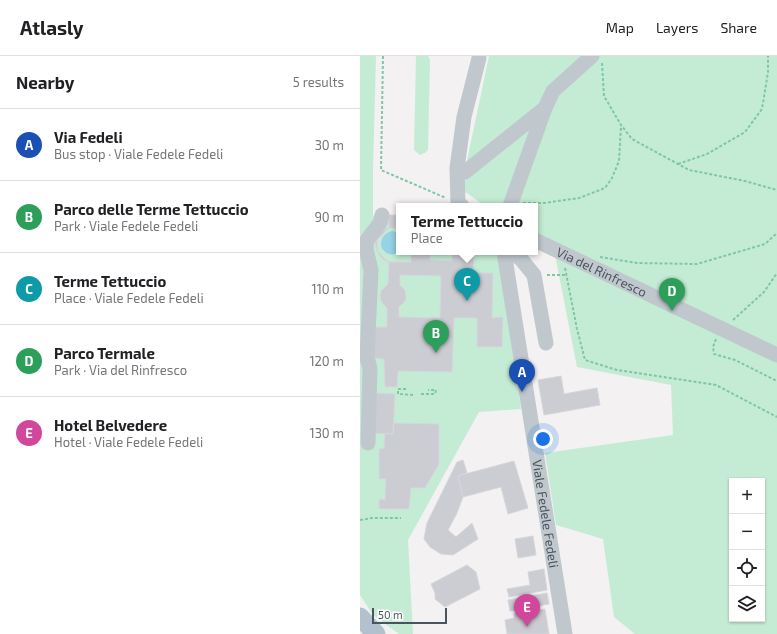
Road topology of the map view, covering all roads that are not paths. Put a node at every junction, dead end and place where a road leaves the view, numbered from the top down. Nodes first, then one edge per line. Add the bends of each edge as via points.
1 (478, 58) dead end
2 (597, 59) edge
3 (545, 108) junction
4 (465, 172) dead end
5 (460, 203) edge
6 (511, 203) edge
7 (382, 215) dead end
8 (538, 241) edge
9 (504, 255) edge
10 (515, 255) edge
11 (546, 343) dead end
12 (777, 355) edge
13 (368, 443) dead end
14 (360, 617) edge
15 (376, 634) edge
16 (565, 634) edge

1 - 5 street via 464,117 456,168
2 - 3 street via 554,91
3 - 4 street
3 - 6 street
7 - 13 street via 380,223 367,240 366,249 371,270 367,358 370,368
8 - 12 street, Via del Rinfresco
9 - 16 street, Viale Fedele Fedeli
10 - 11 street via 534,275
14 - 15 main road

